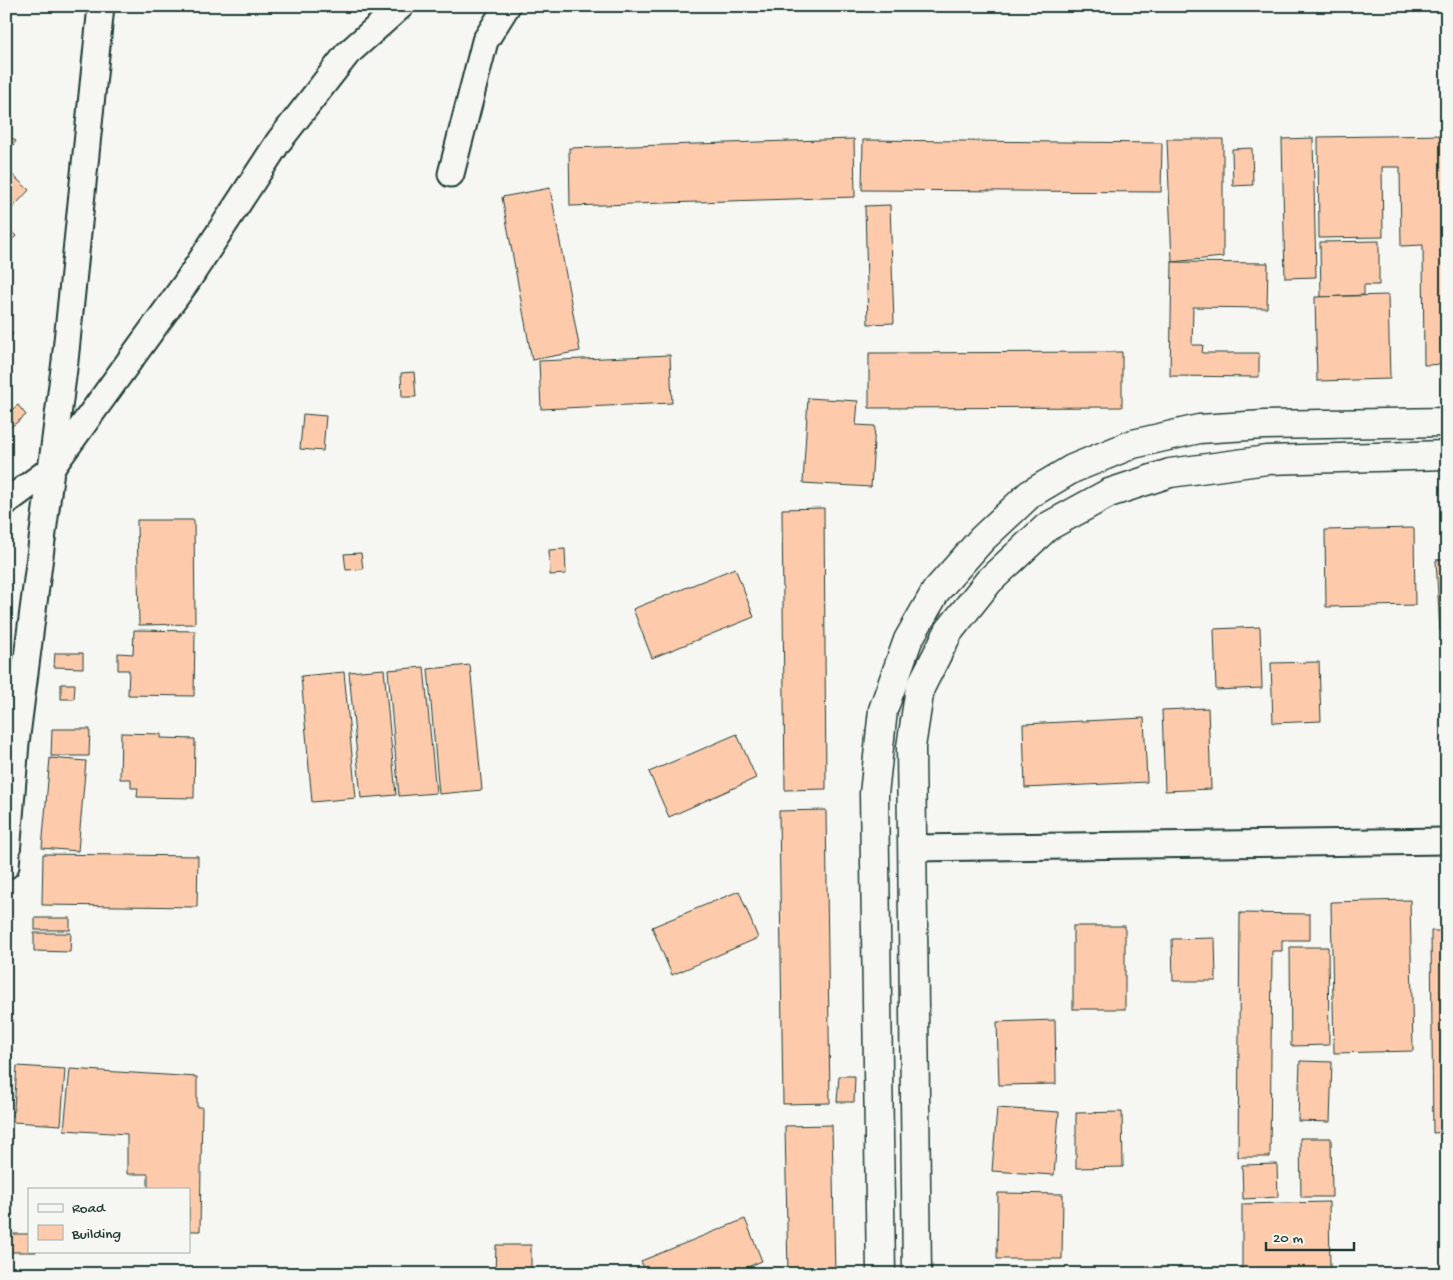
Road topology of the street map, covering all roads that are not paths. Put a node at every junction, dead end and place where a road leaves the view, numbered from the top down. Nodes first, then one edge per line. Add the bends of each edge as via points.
1 (101, 6) edge
2 (401, 6) edge
3 (507, 6) edge
4 (451, 174) dead end
5 (1447, 422) edge
6 (1304, 424) junction
7 (1447, 455) edge
8 (1303, 459) junction
9 (51, 469) junction
10 (6, 502) edge
11 (11, 741) edge
12 (1447, 841) edge
13 (913, 848) junction
14 (6, 866) edge
15 (881, 1274) edge
16 (917, 1274) edge

1 - 9 street
2 - 9 street via 347,54 279,141 186,283
3 - 4 street via 485,40
5 - 6 street
6 - 8 street
6 - 15 street via 1199,429 1133,444 1072,469 1030,494 982,539 936,591 908,640 883,710 874,794
7 - 8 street
8 - 13 street via 1267,460 1170,472 1109,493 1047,527 989,581 949,630 920,688 911,747
9 - 10 street
9 - 11 street
11 - 14 street
12 - 13 street
13 - 16 street

